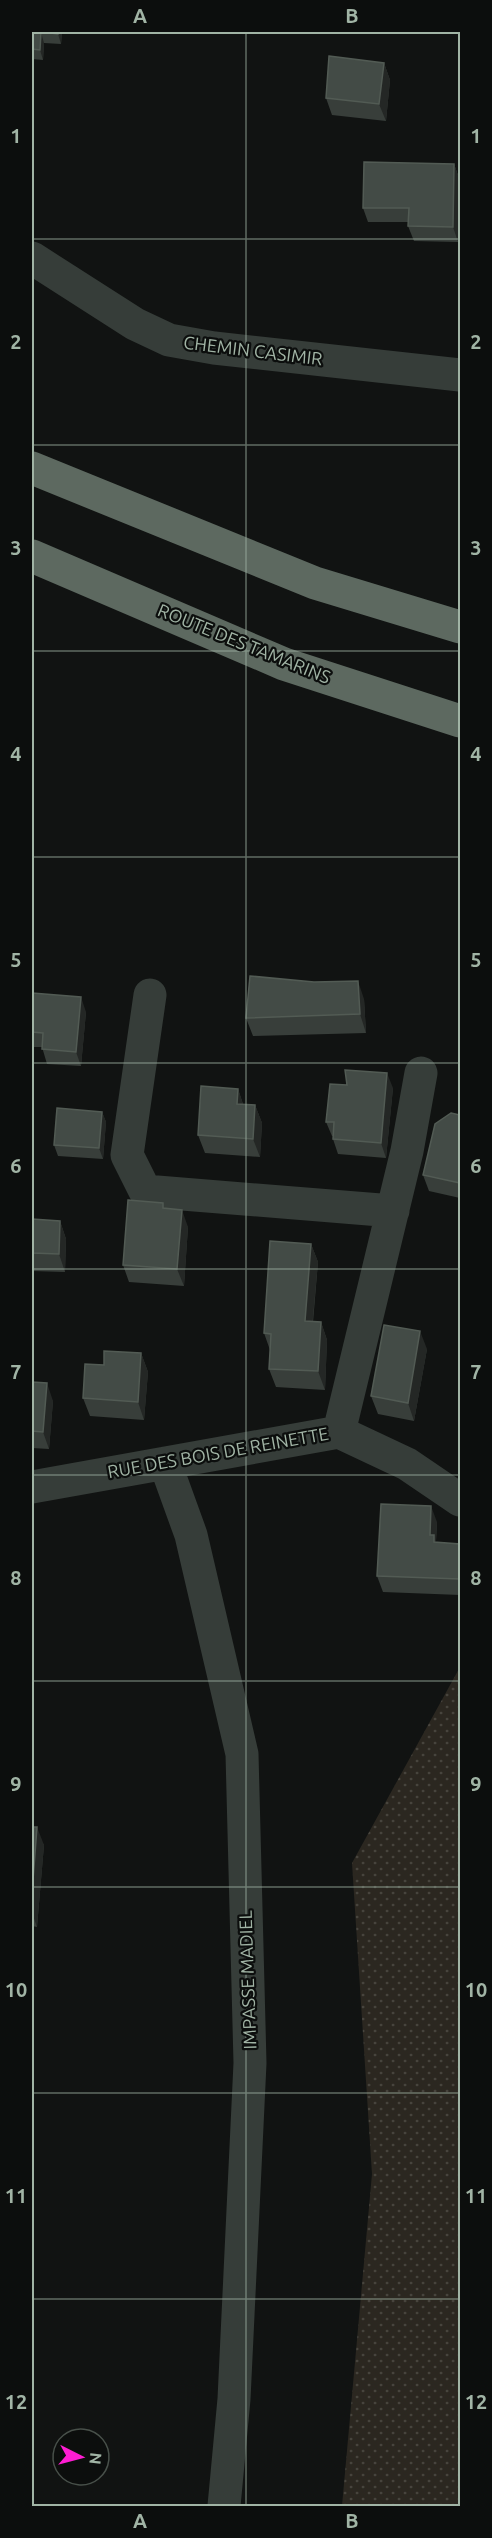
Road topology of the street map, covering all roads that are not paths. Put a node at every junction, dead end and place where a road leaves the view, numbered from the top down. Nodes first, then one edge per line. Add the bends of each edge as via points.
1 (32, 258) edge
2 (460, 375) edge
3 (32, 468) edge
4 (32, 556) edge
5 (460, 627) edge
6 (460, 721) edge
7 (150, 995) dead end
8 (421, 1073) dead end
9 (393, 1211) junction
10 (339, 1432) junction
11 (165, 1463) junction
12 (32, 1487) edge
13 (460, 1500) edge
14 (224, 2506) edge

1 - 2 street, CHEMIN CASIMIR via 135,324 169,340
3 - 5 highway via 315,583
4 - 6 highway, ROUTE DES TAMARINS via 284,664
7 - 9 street via 127,1155 145,1191
8 - 9 street
9 - 10 street
10 - 11 street, RUE DES BOIS DE REINETTE
10 - 13 street, RUE DES BOIS DE REINETTE via 407,1464
11 - 12 street, RUE DES BOIS DE REINETTE
11 - 14 street, IMPASSE MADIEL via 191,1535 242,1754 250,2063 234,2399

